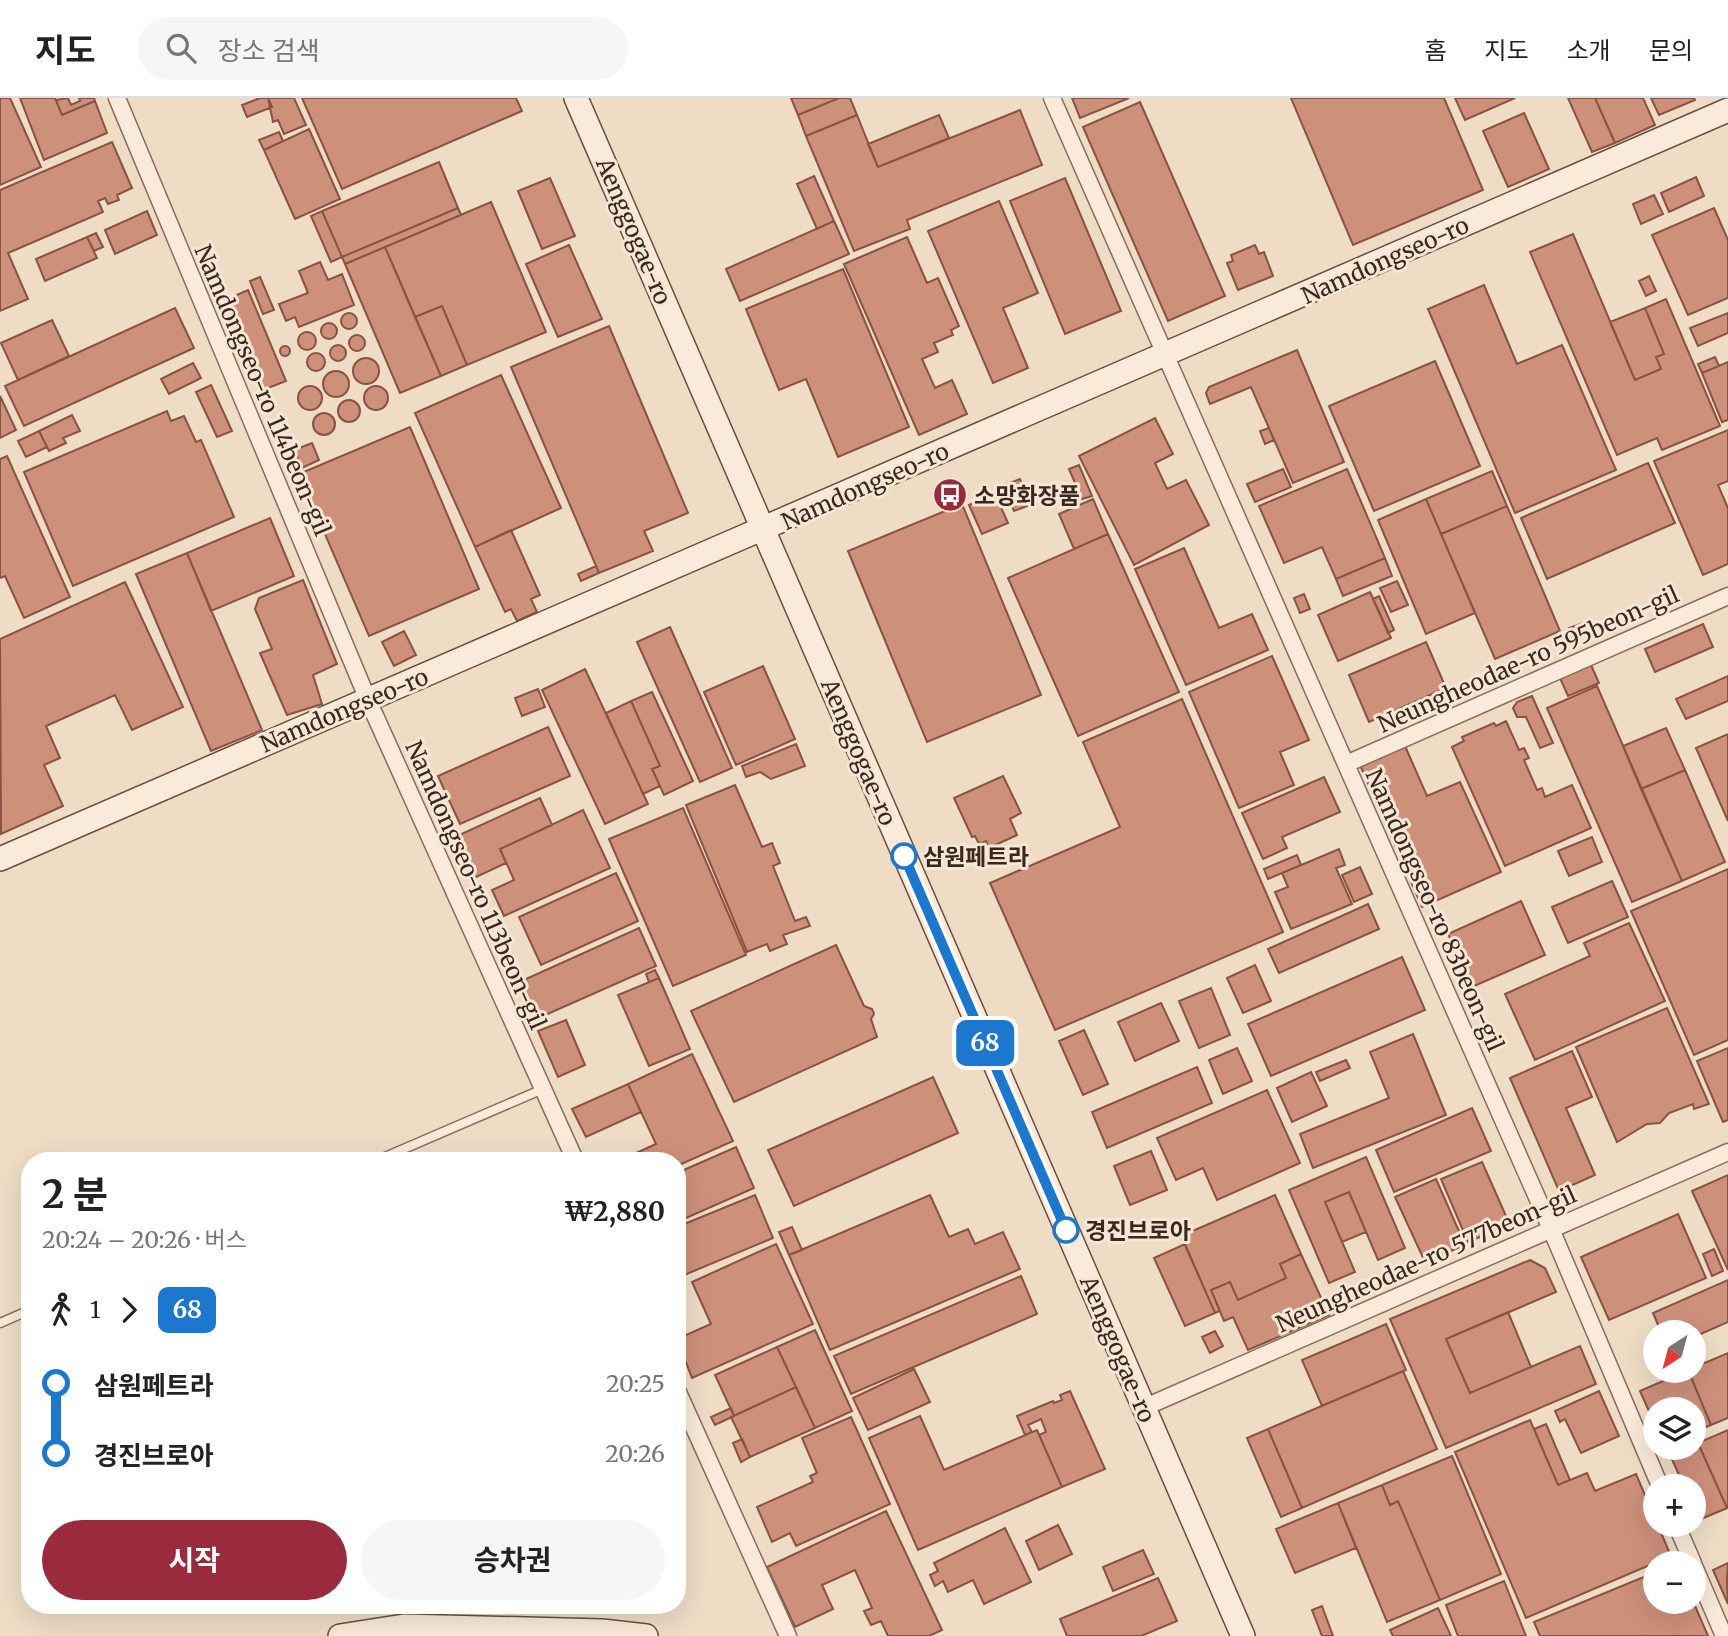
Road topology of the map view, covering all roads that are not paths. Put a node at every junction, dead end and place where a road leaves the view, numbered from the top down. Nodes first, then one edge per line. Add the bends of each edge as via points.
1 (117, 98) edge
2 (576, 98) edge
3 (1052, 98) edge
4 (1728, 110) edge
5 (1165, 355) junction
6 (763, 530) junction
7 (1728, 596) edge
8 (368, 700) junction
9 (1346, 764) junction
10 (0, 859) edge
11 (543, 1089) junction
12 (397, 1152) edge
13 (571, 1152) edge
14 (1728, 1152) edge
15 (1551, 1229) junction
16 (21, 1314) edge
17 (0, 1323) edge
18 (1143, 1408) junction
19 (686, 1410) edge
20 (1655, 1474) edge
21 (1706, 1594) edge
22 (340, 1636) edge
23 (646, 1636) edge
24 (788, 1636) edge
25 (1243, 1636) edge
26 (1724, 1636) edge

1 - 8 street, Namdongseo-ro 114beon-gil
2 - 6 street, Aenggogae-ro
3 - 5 street, Namdongseo-ro 83beon-gil
4 - 5 street, Namdongseo-ro
5 - 6 street, Namdongseo-ro
5 - 9 street, Namdongseo-ro 83beon-gil
6 - 8 street, Namdongseo-ro
6 - 18 street, Aenggogae-ro
7 - 9 street, Neungheodae-ro 595beon-gil
8 - 10 street, Namdongseo-ro
8 - 11 street, Namdongseo-ro 113beon-gil
9 - 15 street, Namdongseo-ro 83beon-gil
11 - 12 lane
11 - 13 street, Namdongseo-ro 113beon-gil
14 - 15 street, Neungheodae-ro 577beon-gil
15 - 18 street, Neungheodae-ro 577beon-gil
15 - 20 street, Namdongseo-ro 83beon-gil
16 - 17 lane
18 - 25 street, Aenggogae-ro
19 - 24 street
21 - 26 street
22 - 23 street via 404,1626

